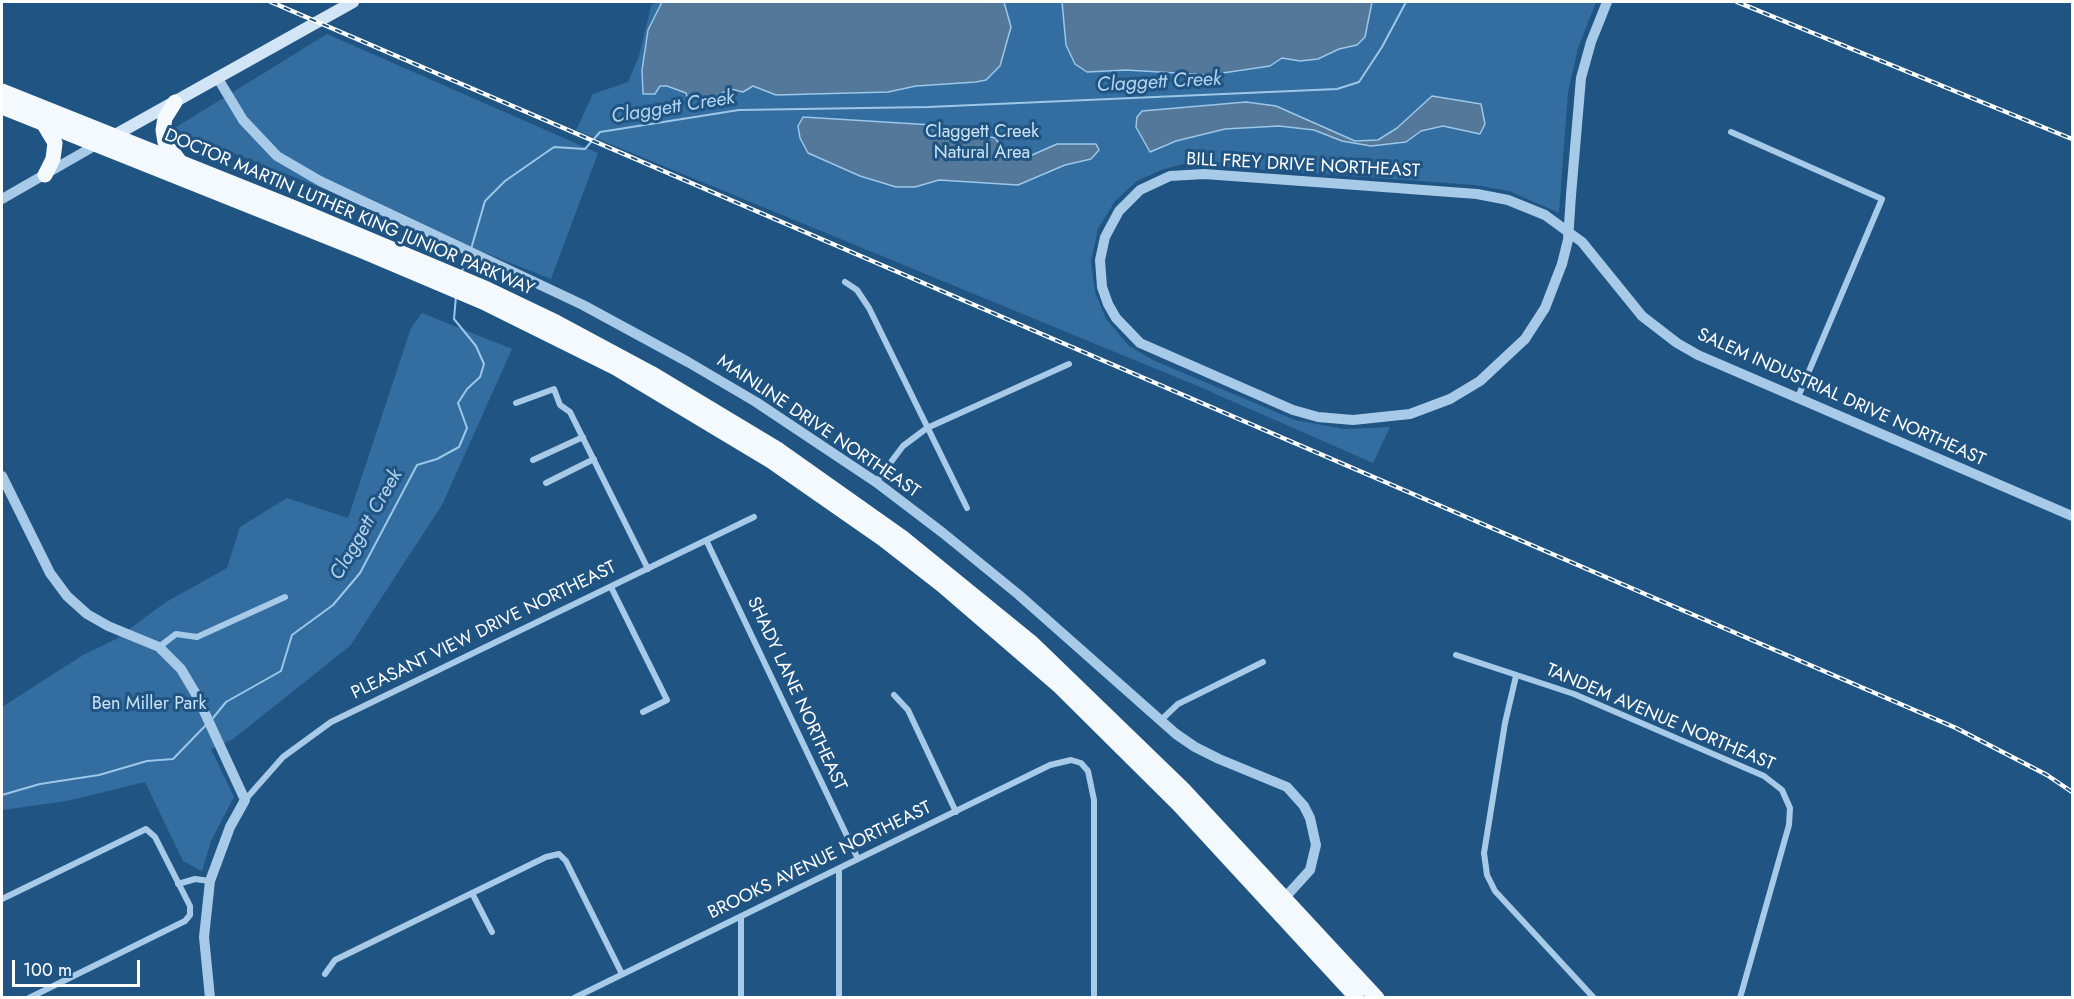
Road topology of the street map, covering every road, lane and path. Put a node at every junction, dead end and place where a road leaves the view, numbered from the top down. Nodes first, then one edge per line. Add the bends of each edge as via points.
1 (353, 2) edge
2 (1607, 2) edge
3 (217, 78) junction
4 (2, 91) edge
5 (175, 102) junction
6 (2, 107) edge
7 (43, 123) junction
8 (1731, 132) dead end
9 (113, 136) junction
10 (96, 145) junction
11 (181, 163) junction
12 (45, 176) junction
13 (2, 199) edge
14 (434, 273) junction
15 (845, 282) dead end
16 (1616, 283) joint
17 (1068, 364) dead end
18 (1798, 397) junction
19 (516, 403) dead end
20 (927, 428) junction
21 (583, 437) junction
22 (594, 459) junction
23 (533, 460) dead end
24 (2, 476) edge
25 (876, 482) junction
26 (546, 483) dead end
27 (967, 508) dead end
28 (754, 516) dead end
29 (2073, 516) edge
30 (707, 542) junction
31 (648, 569) junction
32 (611, 587) junction
33 (285, 597) dead end
34 (159, 647) junction
35 (1456, 655) dead end
36 (1263, 662) dead end
37 (1516, 676) junction
38 (894, 695) dead end
39 (643, 712) dead end
40 (1160, 721) junction
41 (245, 800) junction
42 (956, 812) junction
43 (858, 860) junction
44 (839, 870) junction
45 (210, 881) junction
46 (178, 884) junction
47 (472, 893) junction
48 (2, 899) edge
49 (1280, 904) junction
50 (741, 917) junction
51 (492, 932) dead end
52 (325, 974) dead end
53 (622, 974) junction
54 (29, 998) edge
55 (210, 998) edge
56 (574, 998) edge
57 (741, 998) edge
58 (839, 998) edge
59 (1094, 998) edge
60 (1357, 998) edge
61 (1377, 998) edge
62 (1594, 998) edge
63 (1740, 998) edge

1 - 3 main road
2 - 16 street, BILL FREY DRIVE NORTHEAST, bridge via 1581,78 1571,195 1568,240 1545,308 1525,339 1480,381 1428,408 1389,418 1327,418 1293,410 1140,343 1108,304 1100,260 1112,222 1135,194 1170,176 1204,174 1462,192 1508,200 1545,215 1577,237
3 - 5 main road
3 - 25 street, MAINLINE DRIVE NORTHEAST via 243,120 277,156 320,181 583,305 688,362
4 - 9 highway, DOCTOR MARTIN LUTHER KING JUNIOR PARKWAY
5 - 9 main road
5 - 11 highway via 163,130 165,142
6 - 7 highway, DOCTOR MARTIN LUTHER KING JUNIOR PARKWAY
7 - 10 highway, DOCTOR MARTIN LUTHER KING JUNIOR PARKWAY
7 - 12 highway via 55,143
8 - 18 street via 1882,199
9 - 10 main road
9 - 11 highway, DOCTOR MARTIN LUTHER KING JUNIOR PARKWAY
10 - 12 street
10 - 14 highway, DOCTOR MARTIN LUTHER KING JUNIOR PARKWAY
11 - 14 highway, DOCTOR MARTIN LUTHER KING JUNIOR PARKWAY
12 - 13 street
14 - 49 highway, DOCTOR MARTIN LUTHER KING JUNIOR PARKWAY via 485,296 696,414 883,539 996,629 1058,685
15 - 20 street via 864,298
16 - 18 street, SALEM INDUSTRIAL DRIVE NORTHEAST via 1642,316 1677,343
17 - 20 street
18 - 29 street, SALEM INDUSTRIAL DRIVE NORTHEAST
19 - 21 street via 552,387
20 - 25 street via 903,446
20 - 27 street
21 - 22 street
21 - 23 street
22 - 26 street
22 - 31 street
24 - 34 street via 50,573 67,596 108,626
25 - 40 street, MAINLINE DRIVE NORTHEAST via 1019,595
28 - 30 street, PLEASANT VIEW DRIVE NORTHEAST
30 - 31 street, PLEASANT VIEW DRIVE NORTHEAST
30 - 43 street, SHADY LANE NORTHEAST
31 - 32 street, PLEASANT VIEW DRIVE NORTHEAST
32 - 39 street via 667,700
32 - 41 street, PLEASANT VIEW DRIVE NORTHEAST via 331,722 283,757
33 - 34 street via 201,636 176,634
34 - 41 street via 181,669 197,696
35 - 37 street, TANDEM AVENUE NORTHEAST
36 - 40 street via 1178,704
37 - 62 street via 1484,853 1487,875 1495,891
37 - 63 street, TANDEM AVENUE NORTHEAST via 1596,703 1764,776 1782,790 1790,808 1789,825
38 - 42 street via 908,710
40 - 49 street, MAINLINE DRIVE NORTHEAST via 1195,747 1287,787 1305,806 1314,832 1314,855 1310,870
41 - 45 street via 230,827
42 - 43 street, BROOKS AVENUE NORTHEAST
42 - 59 street, BROOKS AVENUE NORTHEAST via 1054,763 1081,763 1090,776 1094,800
43 - 44 street, BROOKS AVENUE NORTHEAST
44 - 50 street, BROOKS AVENUE NORTHEAST
44 - 58 street
45 - 46 street via 195,879
45 - 55 street via 204,938
46 - 48 street via 148,830 136,832
46 - 54 street via 190,906 185,921
47 - 51 street
47 - 52 street via 335,960
47 - 53 street via 559,854
49 - 60 highway, DOCTOR MARTIN LUTHER KING JUNIOR PARKWAY
49 - 61 highway, DOCTOR MARTIN LUTHER KING JUNIOR PARKWAY
50 - 53 street, BROOKS AVENUE NORTHEAST
50 - 57 street
53 - 56 street, BROOKS AVENUE NORTHEAST

